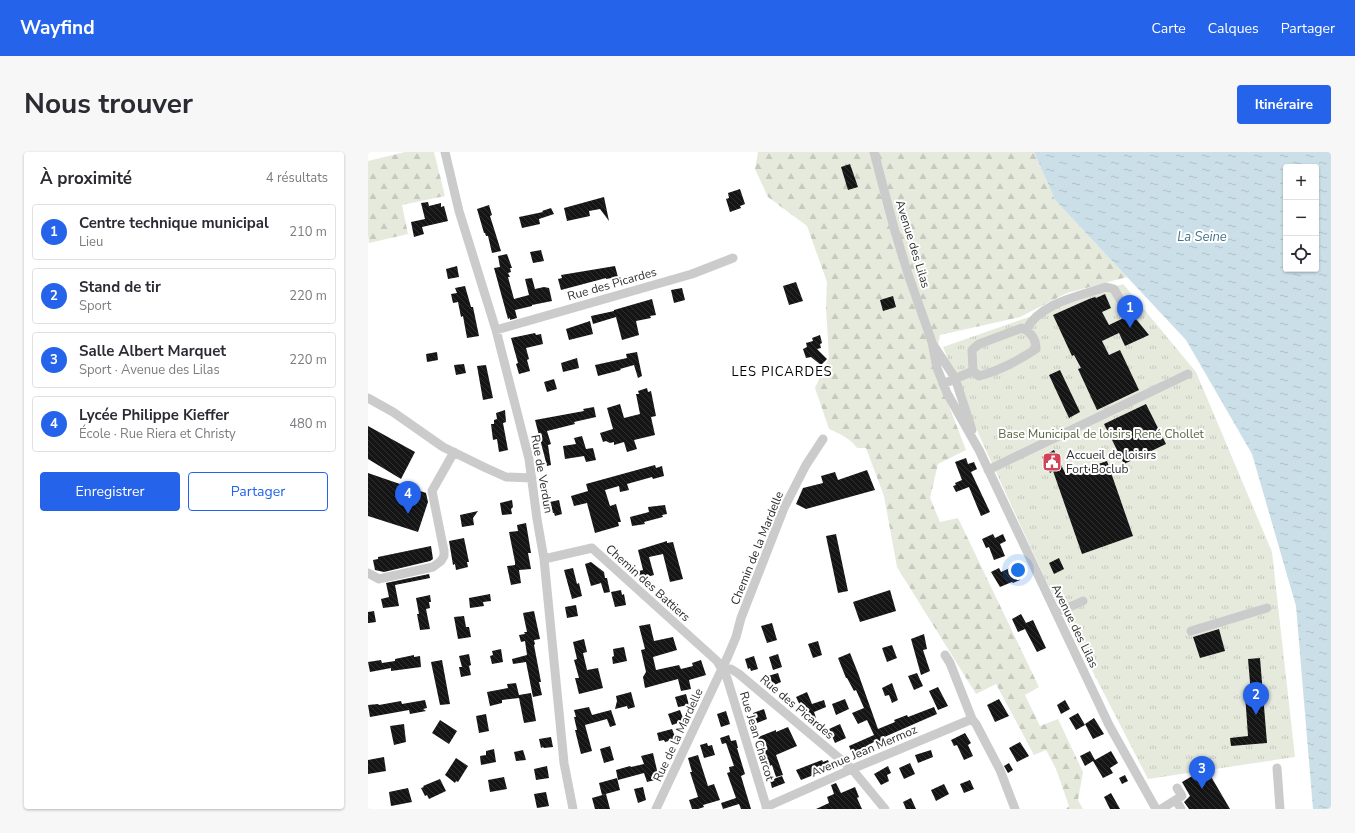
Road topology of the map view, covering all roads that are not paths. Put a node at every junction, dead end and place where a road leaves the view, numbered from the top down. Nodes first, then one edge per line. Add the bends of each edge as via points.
1 (445, 152) edge
2 (874, 152) edge
3 (733, 258) dead end
4 (1122, 303) dead end
5 (496, 330) junction
6 (1026, 330) junction
7 (932, 342) junction
8 (973, 372) junction
9 (1188, 374) dead end
10 (956, 383) junction
11 (945, 388) junction
12 (368, 398) edge
13 (823, 439) dead end
14 (979, 450) junction
15 (454, 452) junction
16 (988, 470) junction
17 (532, 478) junction
18 (544, 559) junction
19 (368, 573) edge
20 (1084, 600) dead end
21 (1267, 608) dead end
22 (1056, 613) junction
23 (1191, 631) dead end
24 (945, 655) dead end
25 (721, 671) junction
26 (972, 719) junction
27 (1277, 768) dead end
28 (852, 769) junction
29 (1177, 788) dead end
30 (1176, 800) junction
31 (767, 808) edge
32 (573, 809) edge
33 (656, 809) edge
34 (885, 809) edge
35 (1015, 809) edge
36 (1156, 809) edge
37 (1160, 809) edge
38 (1181, 809) edge
39 (1280, 809) edge

1 - 5 street, Rue de Verdun
2 - 7 street, Avenue des Lilas via 908,274
3 - 5 street, Rue des Picardes via 692,274
4 - 6 street via 1114,289 1106,287 1053,305 1035,316
5 - 17 street, Rue de Verdun via 520,420
6 - 8 street via 1022,328 979,344 972,350
6 - 8 street via 1033,337 1036,349 988,374 979,376
7 - 10 street, Avenue des Lilas
7 - 11 street, Avenue des Lilas via 937,368
8 - 10 street
9 - 16 street
10 - 11 street
10 - 14 street, Avenue des Lilas
11 - 14 street, Avenue des Lilas
12 - 15 street
13 - 25 street, Chemin de la Mardelle via 806,465 784,508
14 - 16 street, Avenue des Lilas
15 - 17 street via 506,477
15 - 19 street via 432,491 444,551 441,561 433,567 378,579
16 - 22 street, Avenue des Lilas
17 - 18 street, Rue de Verdun
18 - 25 street, Chemin des Battiers via 592,548 716,662
18 - 32 street, Rue de Verdun via 564,763
20 - 22 street
21 - 23 street
22 - 36 street, Avenue des Lilas via 1109,725
24 - 26 street
25 - 28 street, Rue des Picardes via 731,669 739,674
25 - 31 street, Rue Jean Charcot via 727,678
25 - 33 street, Rue de la Mardelle
26 - 28 street, Avenue Jean Mermoz
26 - 35 street via 1000,770
27 - 39 street
28 - 31 street, Avenue Jean Mermoz
28 - 34 street, Rue des Picardes
29 - 30 street via 1182,796
30 - 37 street
30 - 38 street

